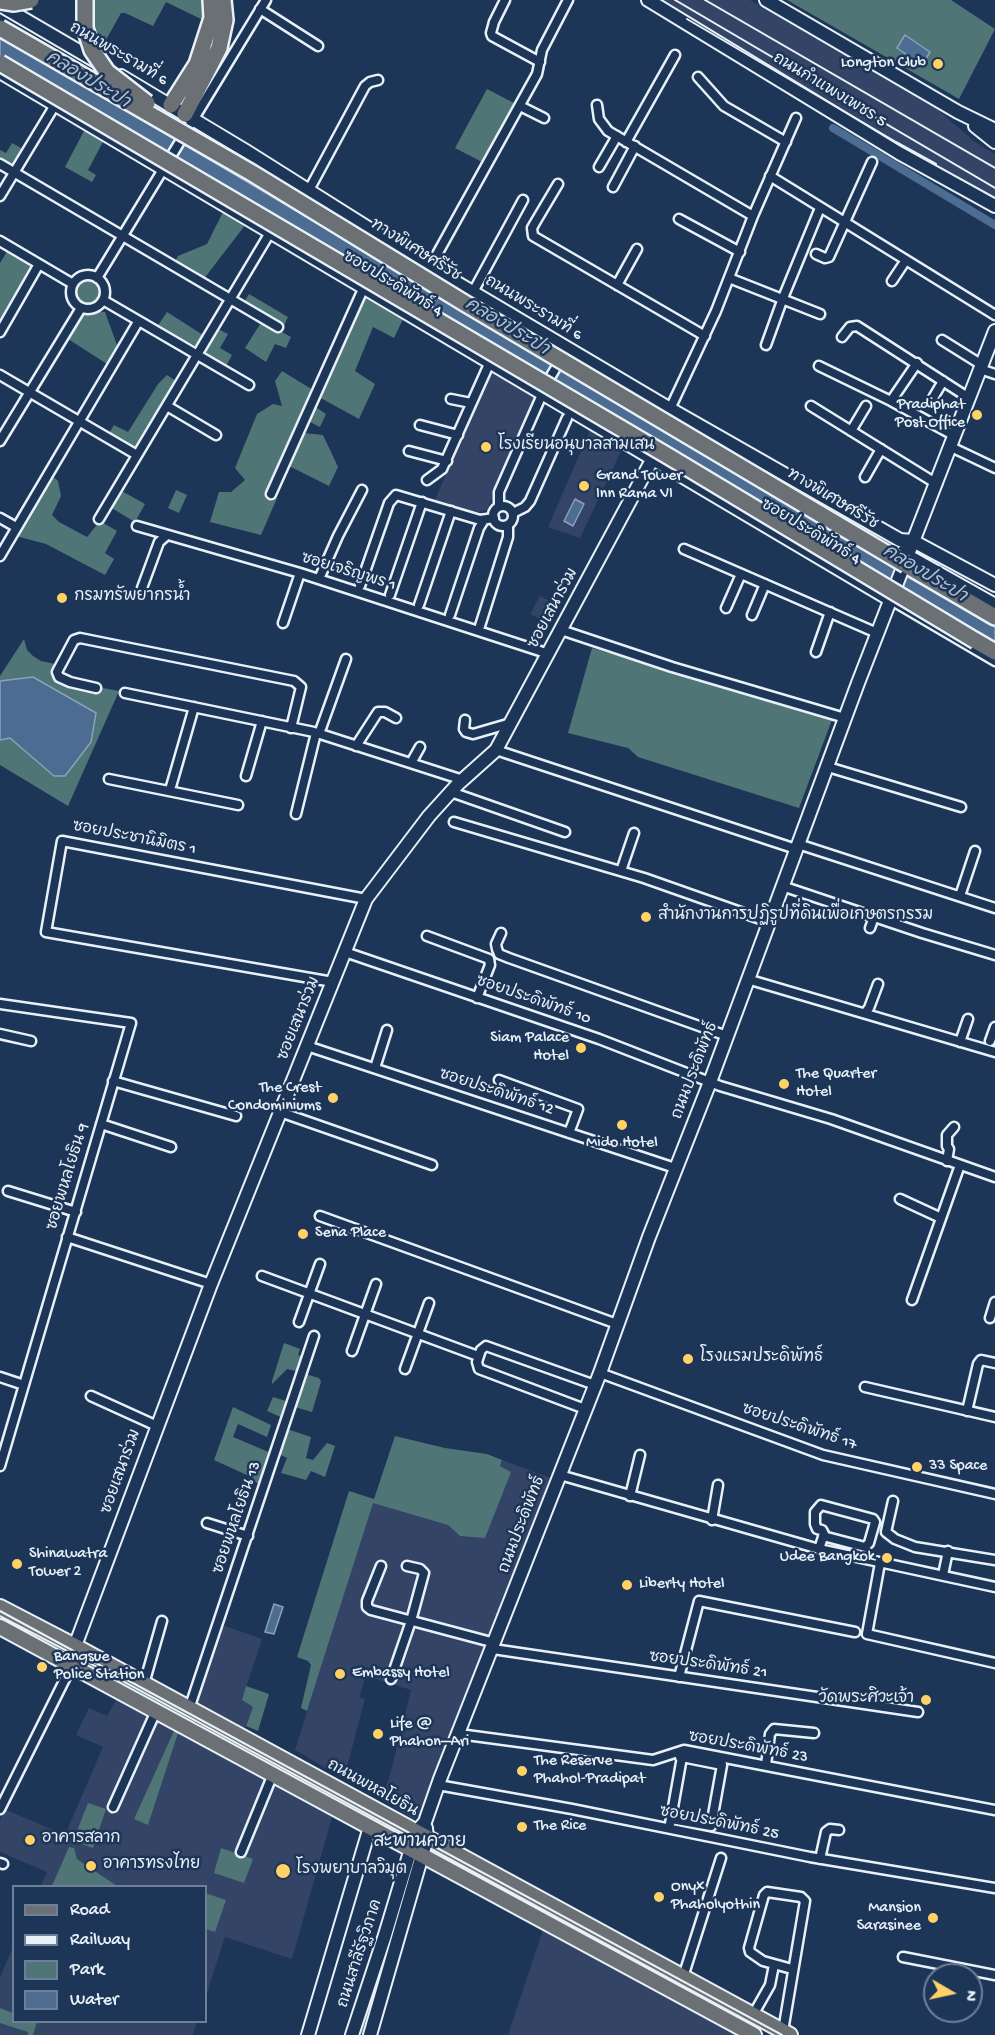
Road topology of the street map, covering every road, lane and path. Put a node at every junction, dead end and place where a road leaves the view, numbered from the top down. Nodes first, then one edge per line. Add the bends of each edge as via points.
1 (29, 0) edge
2 (85, 0) edge
3 (211, 0) edge
4 (224, 0) edge
5 (266, 0) edge
6 (505, 0) edge
7 (568, 0) edge
8 (648, 0) edge
9 (766, 0) edge
10 (0, 3) edge
11 (260, 9) junction
12 (18, 17) junction
13 (0, 28) edge
14 (318, 46) dead end
15 (675, 55) dead end
16 (540, 62) junction
17 (0, 63) edge
18 (0, 72) edge
19 (698, 77) dead end
20 (378, 80) dead end
21 (55, 105) junction
22 (171, 105) junction
23 (597, 105) dead end
24 (520, 106) junction
25 (958, 112) junction
26 (544, 118) dead end
27 (796, 118) dead end
28 (190, 125) junction
29 (995, 130) edge
30 (617, 136) junction
31 (786, 141) junction
32 (626, 142) junction
33 (995, 142) edge
34 (634, 147) junction
35 (872, 162) dead end
36 (0, 164) edge
37 (165, 166) junction
38 (599, 167) dead end
39 (14, 172) junction
40 (773, 179) junction
41 (558, 184) dead end
42 (613, 187) dead end
43 (309, 190) junction
44 (0, 196) edge
45 (523, 200) dead end
46 (995, 206) edge
47 (820, 208) junction
48 (753, 216) junction
49 (679, 219) dead end
50 (846, 223) junction
51 (271, 231) junction
52 (122, 236) junction
53 (0, 241) edge
54 (637, 249) dead end
55 (740, 252) junction
56 (816, 254) dead end
57 (906, 260) junction
58 (39, 264) junction
59 (430, 267) junction
60 (97, 278) junction
61 (729, 278) junction
62 (892, 280) dead end
63 (73, 284) junction
64 (617, 285) junction
65 (364, 287) junction
66 (473, 292) junction
67 (783, 298) junction
68 (230, 299) junction
69 (103, 300) junction
70 (81, 308) junction
71 (820, 314) dead end
72 (995, 315) edge
73 (138, 322) junction
74 (278, 327) dead end
75 (995, 331) edge
76 (0, 332) edge
77 (705, 336) junction
78 (842, 337) dead end
79 (942, 340) dead end
80 (766, 345) dead end
81 (567, 348) junction
82 (197, 355) junction
83 (490, 362) junction
84 (917, 363) junction
85 (819, 366) dead end
86 (981, 367) junction
87 (995, 374) edge
88 (0, 375) edge
89 (943, 381) junction
90 (249, 385) dead end
91 (30, 391) junction
92 (543, 393) junction
93 (969, 398) junction
94 (451, 399) dead end
95 (891, 400) junction
96 (471, 403) junction
97 (930, 403) dead end
98 (167, 406) junction
99 (812, 406) dead end
100 (866, 406) dead end
101 (670, 409) junction
102 (567, 418) dead end
103 (80, 421) junction
104 (420, 425) dead end
105 (851, 431) junction
106 (216, 435) dead end
107 (458, 435) junction
108 (0, 441) edge
109 (953, 442) junction
110 (881, 449) junction
111 (409, 451) dead end
112 (137, 455) junction
113 (653, 458) junction
114 (447, 460) junction
115 (995, 468) edge
116 (866, 477) dead end
117 (427, 480) dead end
118 (937, 483) junction
119 (362, 490) dead end
120 (271, 494) dead end
121 (422, 502) junction
122 (499, 506) junction
123 (452, 511) junction
124 (513, 513) junction
125 (0, 518) edge
126 (494, 518) junction
127 (99, 519) dead end
128 (484, 520) junction
129 (508, 525) junction
130 (137, 526) dead end
131 (16, 527) junction
132 (167, 535) junction
133 (900, 540) junction
134 (913, 541) junction
135 (684, 549) dead end
136 (0, 556) edge
137 (908, 556) junction
138 (300, 573) junction
139 (741, 574) junction
140 (319, 579) junction
141 (765, 584) junction
142 (995, 585) edge
143 (360, 586) dead end
144 (142, 588) dead end
145 (390, 596) dead end
146 (891, 600) junction
147 (419, 605) dead end
148 (995, 605) edge
149 (726, 608) dead end
150 (830, 612) junction
151 (450, 615) dead end
152 (752, 615) dead end
153 (995, 617) edge
154 (283, 623) dead end
155 (480, 626) dead end
156 (561, 630) junction
157 (877, 633) junction
158 (816, 652) dead end
159 (995, 652) edge
160 (549, 654) junction
161 (346, 659) dead end
162 (995, 661) edge
163 (96, 688) dead end
164 (125, 693) dead end
165 (194, 707) junction
166 (396, 718) dead end
167 (846, 718) junction
168 (465, 720) dead end
169 (262, 722) junction
170 (510, 723) junction
171 (291, 728) junction
172 (318, 734) junction
173 (356, 746) junction
174 (420, 747) dead end
175 (496, 750) junction
176 (411, 763) junction
177 (828, 767) junction
178 (246, 776) dead end
179 (109, 779) dead end
180 (463, 780) junction
181 (170, 790) junction
182 (451, 792) junction
183 (238, 805) dead end
184 (961, 807) dead end
185 (296, 814) dead end
186 (454, 822) dead end
187 (565, 832) dead end
188 (634, 833) dead end
189 (797, 846) junction
190 (975, 851) dead end
191 (621, 871) junction
192 (782, 886) junction
193 (960, 897) junction
194 (366, 899) junction
195 (995, 908) edge
196 (874, 917) junction
197 (769, 922) junction
198 (870, 928) dead end
199 (501, 933) dead end
200 (427, 936) dead end
201 (345, 952) junction
202 (995, 955) edge
203 (747, 979) junction
204 (333, 982) junction
205 (879, 984) dead end
206 (477, 998) junction
207 (0, 1004) edge
208 (865, 1013) junction
209 (968, 1019) dead end
210 (995, 1027) edge
211 (387, 1030) dead end
212 (0, 1034) edge
213 (727, 1036) junction
214 (31, 1041) dead end
215 (990, 1041) dead end
216 (960, 1042) junction
217 (307, 1046) junction
218 (995, 1052) edge
219 (375, 1068) junction
220 (499, 1080) dead end
221 (113, 1081) junction
222 (710, 1082) junction
223 (280, 1112) junction
224 (236, 1116) dead end
225 (101, 1124) junction
226 (954, 1127) dead end
227 (569, 1133) junction
228 (171, 1147) dead end
229 (947, 1161) junction
230 (432, 1165) dead end
231 (960, 1165) junction
232 (675, 1168) junction
233 (994, 1174) edge
234 (8, 1191) dead end
235 (900, 1199) dead end
236 (76, 1212) junction
237 (320, 1216) dead end
238 (941, 1218) junction
239 (67, 1237) junction
240 (320, 1264) dead end
241 (262, 1276) dead end
242 (211, 1284) junction
243 (376, 1284) dead end
244 (310, 1293) junction
245 (912, 1300) dead end
246 (995, 1302) edge
247 (429, 1303) dead end
248 (365, 1314) junction
249 (990, 1318) dead end
250 (299, 1322) dead end
251 (617, 1324) junction
252 (418, 1333) junction
253 (314, 1336) dead end
254 (352, 1351) dead end
255 (478, 1356) junction
256 (995, 1363) edge
257 (405, 1369) dead end
258 (600, 1373) junction
259 (0, 1377) edge
260 (24, 1385) junction
261 (594, 1385) junction
262 (865, 1387) dead end
263 (91, 1396) dead end
264 (585, 1409) junction
265 (967, 1411) junction
266 (995, 1417) edge
267 (157, 1426) junction
268 (640, 1455) dead end
269 (0, 1466) edge
270 (560, 1475) junction
271 (718, 1485) dead end
272 (995, 1494) edge
273 (630, 1496) junction
274 (893, 1501) dead end
275 (712, 1520) junction
276 (207, 1523) dead end
277 (248, 1536) junction
278 (823, 1536) junction
279 (819, 1549) junction
280 (948, 1551) junction
281 (995, 1560) edge
282 (880, 1563) junction
283 (381, 1566) dead end
284 (407, 1566) dead end
285 (943, 1575) junction
286 (995, 1587) edge
287 (0, 1608) edge
288 (162, 1621) dead end
289 (411, 1621) junction
290 (0, 1627) edge
291 (855, 1632) dead end
292 (75, 1646) junction
293 (494, 1646) junction
294 (995, 1663) edge
295 (72, 1665) junction
296 (679, 1677) junction
297 (391, 1679) dead end
298 (144, 1684) junction
299 (189, 1709) junction
300 (156, 1711) junction
301 (918, 1713) dead end
302 (814, 1733) dead end
303 (459, 1734) junction
304 (667, 1755) junction
305 (682, 1757) junction
306 (766, 1765) junction
307 (273, 1774) junction
308 (438, 1785) junction
309 (113, 1807) dead end
310 (0, 1809) edge
311 (995, 1810) edge
312 (671, 1819) junction
313 (370, 1827) junction
314 (669, 1829) junction
315 (423, 1830) junction
316 (839, 1830) dead end
317 (241, 1852) dead end
318 (416, 1852) junction
319 (721, 1858) dead end
320 (820, 1859) junction
321 (995, 1888) edge
322 (903, 1957) dead end
323 (774, 1965) junction
324 (792, 1969) junction
325 (995, 1975) edge
326 (683, 1977) junction
327 (753, 2015) junction
328 (786, 2033) edge
329 (308, 2035) edge
330 (353, 2035) edge
331 (370, 2035) edge
332 (754, 2035) edge

1 - 10 highway, bridge
1 - 12 street
2 - 28 highway, bridge via 85,28 99,61 120,83
3 - 22 highway via 212,18 197,64
4 - 28 highway via 223,33
5 - 11 street
6 - 16 street via 492,36
7 - 16 street via 542,50
8 - 46 street, ถนนกำแพงเพชร 5 via 899,153
9 - 25 street
10 - 12 street, ถนนพระรามที่ 6
11 - 14 street
11 - 28 street
12 - 22 street, ถนนพระรามที่ 6
13 - 28 highway, ทางพิเศษศรีรัช, bridge
15 - 32 street
16 - 24 street
17 - 159 highway, bridge
18 - 21 street, ซอยประดิพัทธ์ 4
19 - 31 street via 724,106
20 - 43 street via 365,86
21 - 37 street, ซอยประดิพัทธ์ 4
21 - 39 street
22 - 28 street, ถนนพระรามที่ 6
23 - 30 street via 604,127
24 - 26 street
24 - 59 street
25 - 29 street
25 - 33 street
27 - 31 street
28 - 37 street, bridge
28 - 43 street, ถนนพระรามที่ 6
28 - 153 highway, ทางพิเศษศรีรัช, bridge via 330,220 466,304
30 - 32 street
30 - 38 street
31 - 40 street
32 - 34 street
34 - 42 street
34 - 48 street
35 - 50 street
36 - 39 street
37 - 51 street, ซอยประดิพัทธ์ 4
37 - 52 street
39 - 44 street
39 - 52 street
40 - 47 street
40 - 48 street
41 - 64 street via 532,228 533,236
43 - 59 street, ถนนพระรามที่ 6
45 - 66 street
47 - 50 street
47 - 67 street
48 - 55 street
49 - 55 street
50 - 56 street via 829,257
50 - 57 street
51 - 65 street, ซอยประดิพัทธ์ 4
51 - 68 street
52 - 60 street
52 - 68 street
53 - 58 street
54 - 64 street
55 - 61 street
57 - 62 street
57 - 72 street
58 - 63 street
58 - 76 street
59 - 66 street, ถนนพระรามที่ 6
60 - 63 street via 86,275
60 - 69 street via 105,290
61 - 67 street
61 - 77 street
63 - 70 street via 71,296
64 - 77 street
65 - 83 street, ซอยประดิพัทธ์ 4
65 - 120 street
66 - 81 street, ถนนพระรามที่ 6
67 - 71 street
67 - 80 street
68 - 74 street
68 - 82 street
69 - 70 street via 92,309
69 - 73 street
70 - 91 street
73 - 82 street
73 - 103 street
75 - 86 street, ถนนประดิพัทธ์
77 - 101 street
78 - 84 street via 850,327 857,326
79 - 86 street
81 - 92 street
81 - 101 street, ถนนพระรามที่ 6
82 - 90 street
82 - 98 street
83 - 92 street, ซอยประดิพัทธ์ 4
83 - 96 street
84 - 89 street
84 - 95 street
85 - 95 street
86 - 87 street
86 - 93 street, ถนนประดิพัทธ์
88 - 91 street
89 - 93 street
89 - 97 street
91 - 103 street
91 - 108 street
92 - 113 street, ซอยประดิพัทธ์ 4
92 - 122 street via 499,492
93 - 109 street, ถนนประดิพัทธ์
94 - 96 street
95 - 109 street
96 - 107 street
98 - 106 street
98 - 112 street
99 - 105 street
100 - 105 street
101 - 133 street, ถนนพระรามที่ 6
102 - 124 street via 530,501
103 - 112 street
103 - 131 street
104 - 107 street
105 - 110 street
107 - 114 street
109 - 115 street
109 - 118 street, ถนนประดิพัทธ์
110 - 116 street
110 - 118 street
111 - 114 street
112 - 127 street
113 - 146 street, ซอยประดิพัทธ์ 4
113 - 156 street, ซอยเสนาร่วม
114 - 117 street
118 - 134 street, ถนนประดิพัทธ์
119 - 140 street
121 - 123 street
121 - 143 street via 393,497
121 - 145 street
122 - 124 street via 507,506
122 - 126 street
123 - 128 street
123 - 147 street
124 - 129 street
125 - 131 street
126 - 128 street
126 - 129 street via 499,525
128 - 151 street
129 - 155 street via 508,537
130 - 132 street, ซอยเจริญพร 1
131 - 136 street
132 - 138 street, ซอยเจริญพร 1
132 - 144 street via 159,542
133 - 134 street, ถนนพระรามที่ 6
133 - 137 street
134 - 137 street, ถนนประดิพัทธ์
134 - 142 street, ถนนพระรามที่ 6
135 - 139 street
137 - 146 street, ถนนประดิพัทธ์
137 - 148 street
138 - 140 street, ซอยเจริญพร 1
138 - 154 street
139 - 141 street
139 - 149 street
140 - 160 street, ซอยเจริญพร 1
141 - 150 street
141 - 152 street
146 - 157 street, ถนนประดิพัทธ์
146 - 162 street
150 - 157 street
150 - 158 street
156 - 160 street, ซอยเสนาร่วม
156 - 167 street
157 - 167 street, ถนนประดิพัทธ์
160 - 170 street, ซอยเสนาร่วม
161 - 172 street
163 - 171 street via 59,677 57,672 74,640 80,638 294,681 301,687
164 - 165 street
165 - 169 street
165 - 181 street
166 - 173 street via 378,712
167 - 177 street, ถนนประดิพัทธ์
168 - 170 street via 464,729 473,734
169 - 171 street
169 - 178 street
170 - 175 street, ซอยเสนาร่วม
171 - 172 street
172 - 173 street
172 - 185 street
173 - 176 street
174 - 176 street
175 - 180 street, ซอยเสนาร่วม
175 - 189 street
176 - 180 street
177 - 184 street
177 - 189 street, ถนนประดิพัทธ์
179 - 181 street
180 - 182 street, ซอยเสนาร่วม
181 - 183 street
182 - 187 street
182 - 194 street, ซอยเสนาร่วม
186 - 191 street
188 - 191 street
189 - 192 street, ถนนประดิพัทธ์
189 - 193 street
190 - 193 street
191 - 197 street
192 - 196 street
192 - 197 street, ถนนประดิพัทธ์
193 - 195 street
194 - 201 street, ซอยเสนาร่วม
194 - 204 street, ซอยประชานิมิตร 1 via 62,841 47,933
196 - 198 street
196 - 202 street
197 - 203 street, ถนนประดิพัทธ์
199 - 213 street via 496,944 499,954
200 - 206 street via 489,958
201 - 204 street, ซอยเสนาร่วม
201 - 206 street, ซอยประดิพัทธ์ 10
203 - 208 street
203 - 213 street, ถนนประดิพัทธ์
204 - 217 street, ซอยเสนาร่วม
205 - 208 street
206 - 222 street, ซอยประดิพัทธ์ 10
207 - 221 street, ซอยพหลโยธิน 9 via 131,1023
208 - 216 street
209 - 216 street
210 - 215 street
211 - 219 street
212 - 214 street
213 - 222 street, ถนนประดิพัทธ์
216 - 218 street
217 - 219 street, ซอยประดิพัทธ์ 12
217 - 223 street, ซอยเสนาร่วม
219 - 227 street, ซอยประดิพัทธ์ 12
220 - 227 street via 578,1109
221 - 224 street
221 - 225 street, ซอยพหลโยธิน 9
222 - 229 street, ซอยประดิพัทธ์ 10 via 831,1119
222 - 232 street, ถนนประดิพัทธ์
223 - 230 street
223 - 242 street, ซอยเสนาร่วม
225 - 228 street
225 - 236 street, ซอยพหลโยธิน 9
226 - 229 street via 947,1135
227 - 232 street, ซอยประดิพัทธ์ 12
229 - 231 street, ซอยประดิพัทธ์ 10
231 - 233 street, ซอยประดิพัทธ์ 10
231 - 238 street
232 - 251 street, ถนนประดิพัทธ์
234 - 236 street
235 - 238 street
236 - 239 street, ซอยพหลโยธิน 9
237 - 251 street
238 - 245 street
239 - 242 street
239 - 260 street, ซอยพหลโยธิน 9
240 - 244 street
241 - 244 street
242 - 267 street, ซอยเสนาร่วม
243 - 248 street
244 - 248 street
244 - 250 street
246 - 249 street
247 - 252 street
248 - 252 street
248 - 254 street
251 - 258 street, ถนนประดิพัทธ์
252 - 255 street
252 - 257 street
253 - 277 street, ซอยพหลโยธิน 13
255 - 261 street via 486,1346
255 - 264 street via 479,1369
256 - 265 street via 981,1360 978,1364
258 - 261 street, ถนนประดิพัทธ์
258 - 272 street, ซอยประดิพัทธ์ 17 via 824,1455
259 - 260 street
260 - 269 street, ซอยพหลโยธิน 9
261 - 264 street, ถนนประดิพัทธ์
262 - 265 street
263 - 267 street
264 - 270 street, ถนนประดิพัทธ์
265 - 266 street
267 - 292 street, ซอยเสนาร่วม
268 - 273 street
270 - 273 street
270 - 293 street, ถนนประดิพัทธ์
271 - 275 street
273 - 275 street
274 - 280 street via 887,1534 915,1547
275 - 279 street
276 - 277 street
277 - 299 street, ซอยพหลโยธิน 13
278 - 278 street via 815,1524 815,1512 821,1504 874,1522 865,1547
278 - 279 street
279 - 282 street
280 - 281 street
280 - 285 street
282 - 285 street
282 - 294 street via 867,1634
283 - 289 street, ซอยประดิพัทธ์ 21 via 367,1607
284 - 289 street via 424,1574
285 - 286 street
287 - 292 main road, ถนนพหลโยธิน
288 - 298 street
289 - 293 street, ซอยประดิพัทธ์ 21
289 - 297 street
290 - 295 main road, ถนนพหลโยธิน
291 - 296 street via 699,1601
292 - 298 main road, ถนนพหลโยธิน
293 - 296 street, ซอยประดิพัทธ์ 21
293 - 303 street, ถนนประดิพัทธ์
295 - 300 main road, ถนนพหลโยธิน
295 - 310 street
296 - 301 street, ซอยประดิพัทธ์ 21
298 - 299 main road, ถนนพหลโยธิน
299 - 315 main road, ถนนพหลโยธิน
300 - 307 main road, ถนนพหลโยธิน
300 - 309 street
302 - 306 street via 772,1731
303 - 304 street, ซอยประดิพัทธ์ 23 via 653,1760
303 - 308 street, ถนนประดิพัทธ์
304 - 305 street
304 - 306 street, ซอยประดิพัทธ์ 23 via 684,1750
305 - 312 street
305 - 312 street via 722,1765 711,1826
306 - 311 street, ซอยประดิพัทธ์ 23
307 - 313 main road, ถนนพหลโยธิน
307 - 317 street
308 - 314 street, ซอยประดิพัทธ์ 25
308 - 315 street, ถนนประดิพัทธ์
312 - 314 street
313 - 318 main road, ถนนพหลโยธิน
313 - 329 street
314 - 320 street, ซอยประดิพัทธ์ 25
315 - 318 street, ถนนประดิพัทธ์
315 - 326 main road, ถนนพหลโยธิน
316 - 320 street via 826,1832
318 - 330 street, ถนนสาลีรัฐวิภาค
318 - 331 street, ถนนสาลีรัฐวิภาค
318 - 332 main road, ถนนพหลโยธิน
319 - 326 street
320 - 321 street, ซอยประดิพัทธ์ 25
322 - 325 street
323 - 324 street
323 - 324 street via 752,1954 749,1948 766,1892 805,1901
323 - 327 street via 770,1985
324 - 328 street
326 - 327 main road, ถนนพหลโยธิน
327 - 328 main road, ถนนพหลโยธิน

